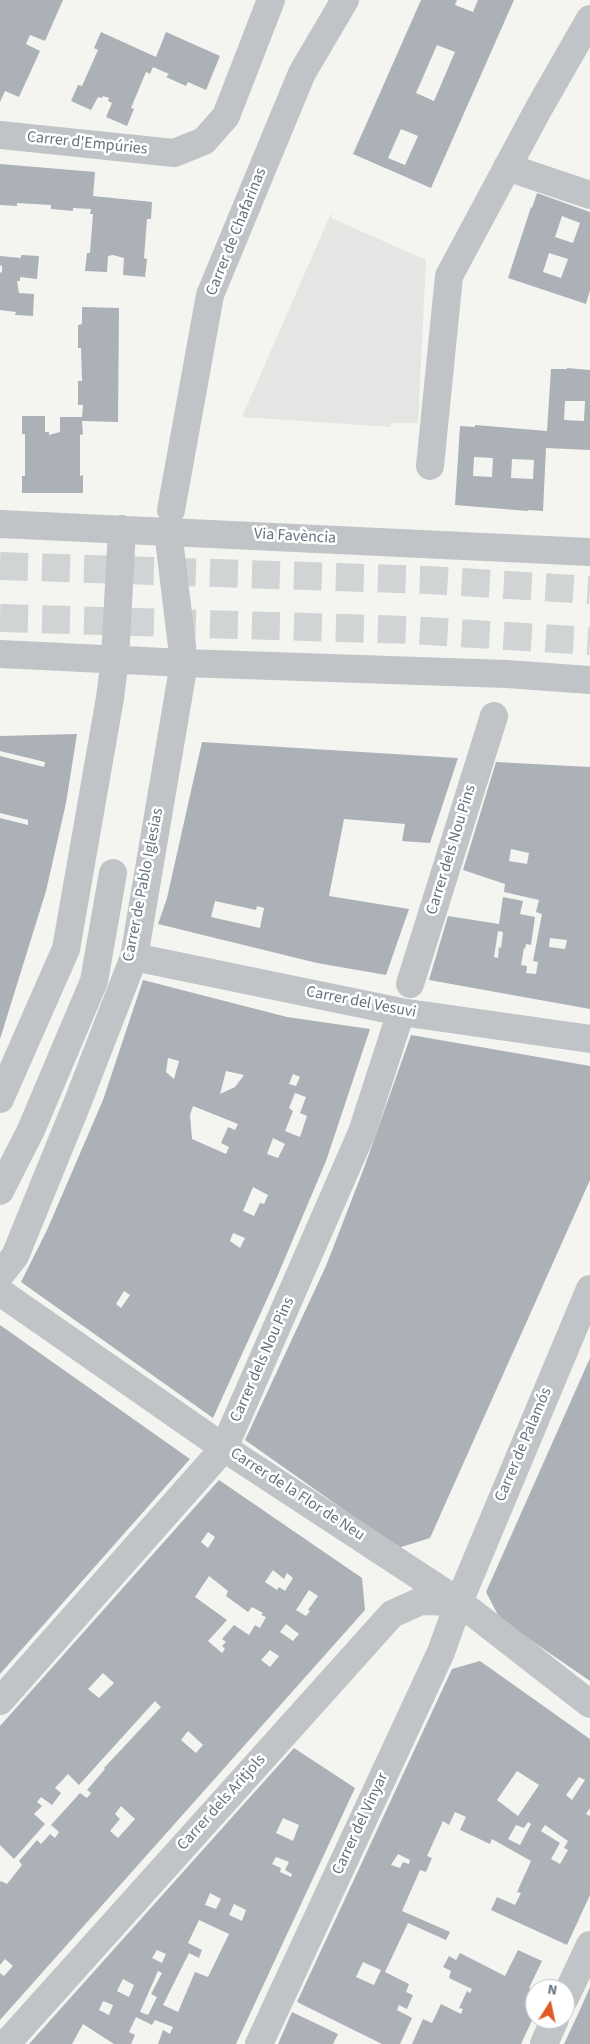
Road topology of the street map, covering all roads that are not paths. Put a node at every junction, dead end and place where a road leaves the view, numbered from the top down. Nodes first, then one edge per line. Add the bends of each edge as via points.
1 (270, 0) edge
2 (345, 0) edge
3 (590, 19) edge
4 (0, 135) edge
5 (507, 167) junction
6 (590, 195) edge
7 (430, 466) dead end
8 (170, 521) junction
9 (0, 524) edge
10 (122, 529) junction
11 (590, 552) edge
12 (0, 654) edge
13 (115, 659) junction
14 (184, 663) junction
15 (590, 680) edge
16 (494, 716) dead end
17 (114, 873) dead end
18 (134, 957) junction
19 (410, 984) dead end
20 (401, 1012) junction
21 (590, 1039) edge
22 (0, 1099) edge
23 (0, 1191) edge
24 (0, 1275) edge
25 (590, 1289) edge
26 (0, 1292) edge
27 (224, 1448) junction
28 (459, 1602) junction
29 (0, 1702) edge
30 (590, 1704) edge
31 (590, 1944) edge
32 (574, 1979) edge
33 (551, 2029) edge
34 (6, 2044) edge
35 (259, 2044) edge
36 (544, 2044) edge

1 - 4 street, Carrer d'Empúries via 226,116 204,141 174,152
2 - 8 street, Carrer de Chafarinas via 302,73 210,295
3 - 5 street
5 - 6 street
5 - 7 street via 449,276
8 - 10 street, Via Favència
8 - 11 street, Via Favència
8 - 14 street, Carrer de Pablo Iglesias
9 - 10 street, Via Favència
10 - 13 street
12 - 13 street
13 - 14 street
13 - 22 street via 66,949
14 - 15 street via 507,674
14 - 18 street, Carrer de Pablo Iglesias
16 - 19 street, Carrer dels Nou Pins
17 - 23 street, Carrer de Pablo Iglesias via 94,981 31,1130
18 - 20 street, Carrer del Vesuvi
18 - 24 street, Carrer de Pablo Iglesias via 14,1256
20 - 21 street, Carrer del Vesuvi
20 - 27 street, Carrer dels Nou Pins via 362,1132
25 - 28 street, Carrer de Palamós
26 - 27 street, Carrer de la Flor de Neu
27 - 28 street, Carrer de la Flor de Neu
27 - 29 street, Carrer dels Nou Pins
28 - 30 street, Carrer de la Flor de Neu
28 - 34 street, Carrer dels Aritjols via 421,1601 392,1614
28 - 35 street, Carrer del Vinyar via 441,1652
31 - 32 street
33 - 36 street

